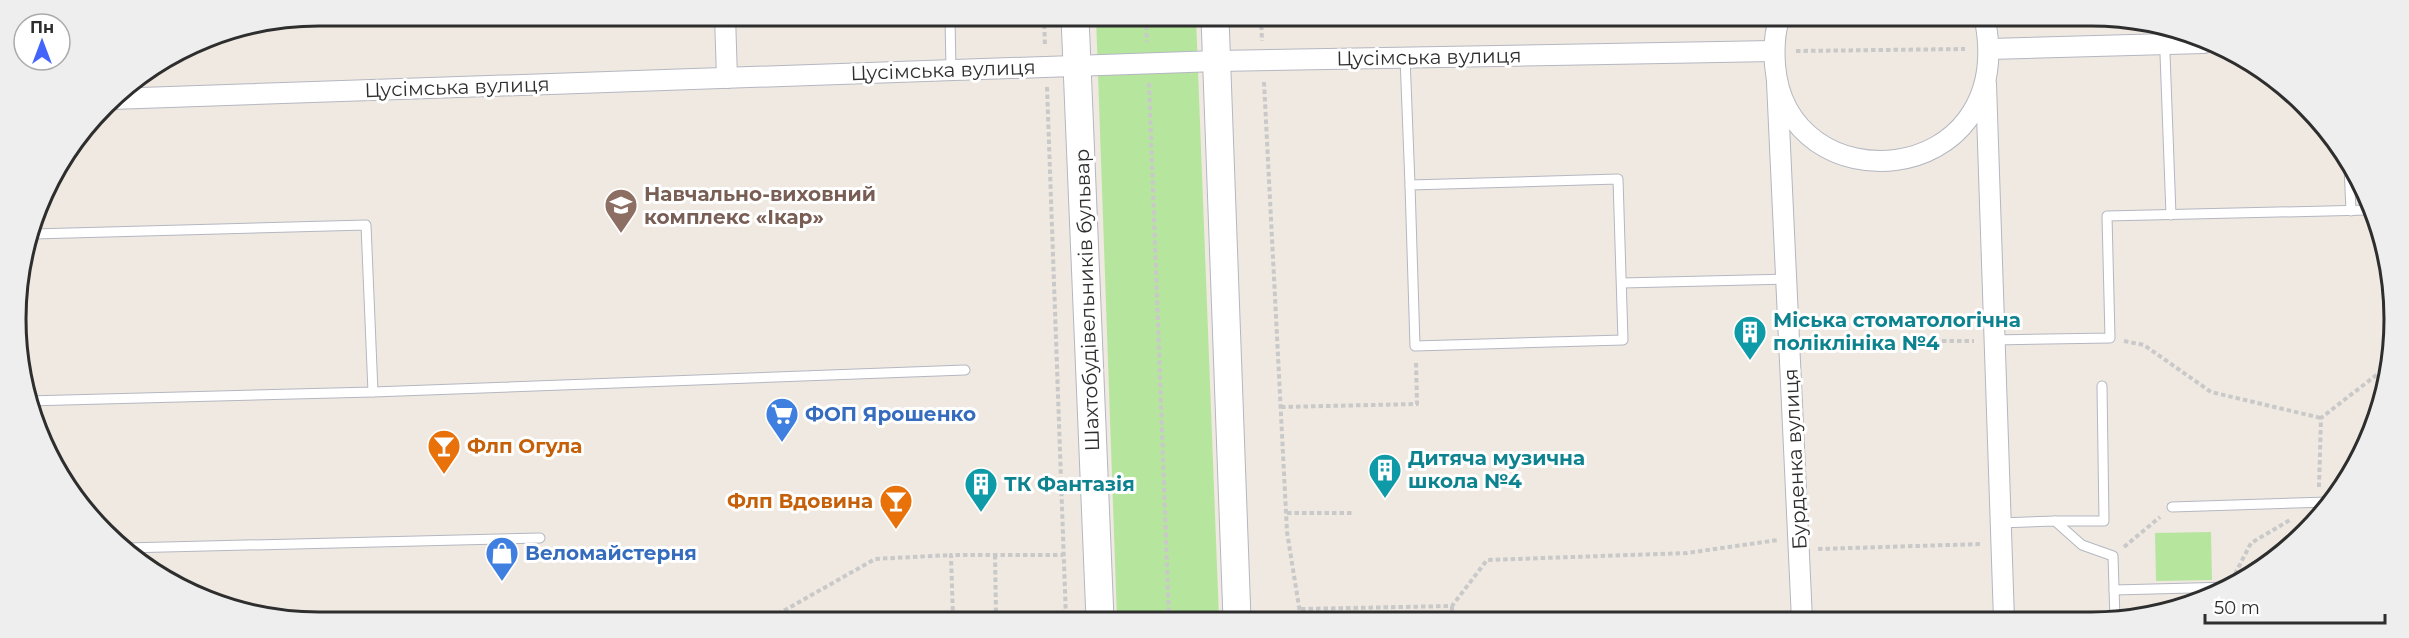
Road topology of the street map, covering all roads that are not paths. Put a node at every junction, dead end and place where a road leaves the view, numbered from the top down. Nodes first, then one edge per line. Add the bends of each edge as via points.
1 (724, 26) edge
2 (950, 26) edge
3 (1075, 26) edge
4 (1215, 26) edge
5 (1777, 26) edge
6 (1986, 26) edge
7 (2164, 36) edge
8 (1990, 49) junction
9 (1774, 51) junction
10 (1405, 57) junction
11 (1217, 61) junction
12 (1077, 66) junction
13 (951, 70) junction
14 (727, 78) junction
15 (1777, 82) junction
16 (1986, 84) junction
17 (124, 99) edge
18 (2349, 182) edge
19 (1410, 185) junction
20 (2362, 210) edge
21 (2350, 211) junction
22 (2171, 215) junction
23 (39, 234) edge
24 (1786, 279) junction
25 (1622, 283) junction
26 (1993, 340) junction
27 (965, 370) dead end
28 (2102, 386) dead end
29 (373, 392) junction
30 (38, 401) edge
31 (2320, 502) edge
32 (2172, 507) road end
33 (2055, 521) junction
34 (2000, 523) junction
35 (540, 538) dead end
36 (135, 548) edge
37 (2207, 588) edge
38 (2114, 590) junction
39 (2115, 611) edge
40 (1100, 612) edge
41 (1237, 612) edge
42 (1802, 612) edge
43 (2004, 612) edge

1 - 14 street
2 - 13 lane
3 - 12 main road, Шахтобудівельників бульвар
4 - 11 main road
5 - 9 street, Бурденка вулиця
6 - 8 street
7 - 8 street
7 - 22 lane
8 - 16 street
9 - 10 street, Цусімська вулиця
9 - 15 street, Бурденка вулиця
10 - 11 street, Цусімська вулиця
10 - 19 lane
11 - 12 street, Цусімська вулиця
11 - 41 main road
12 - 13 street, Цусімська вулиця
12 - 40 main road, Шахтобудівельників бульвар
13 - 14 street, Цусімська вулиця
14 - 17 street, Цусімська вулиця
15 - 16 street via 1799,125 1819,143 1853,159 1876,162 1897,162 1930,152 1960,129 1976,109
15 - 24 street, Бурденка вулиця
16 - 26 street
18 - 21 lane
19 - 25 lane via 1618,179
19 - 25 lane via 1415,346 1623,340
20 - 21 lane
21 - 22 lane
22 - 26 lane via 2108,216 2110,338
23 - 29 lane via 366,225
24 - 25 lane
24 - 42 street, Бурденка вулиця
26 - 34 street
27 - 29 lane
28 - 33 lane via 2104,521
29 - 30 lane
31 - 32 lane
33 - 34 lane
33 - 38 lane via 2082,545 2113,556
34 - 43 street
35 - 36 lane
37 - 38 lane
38 - 39 lane

